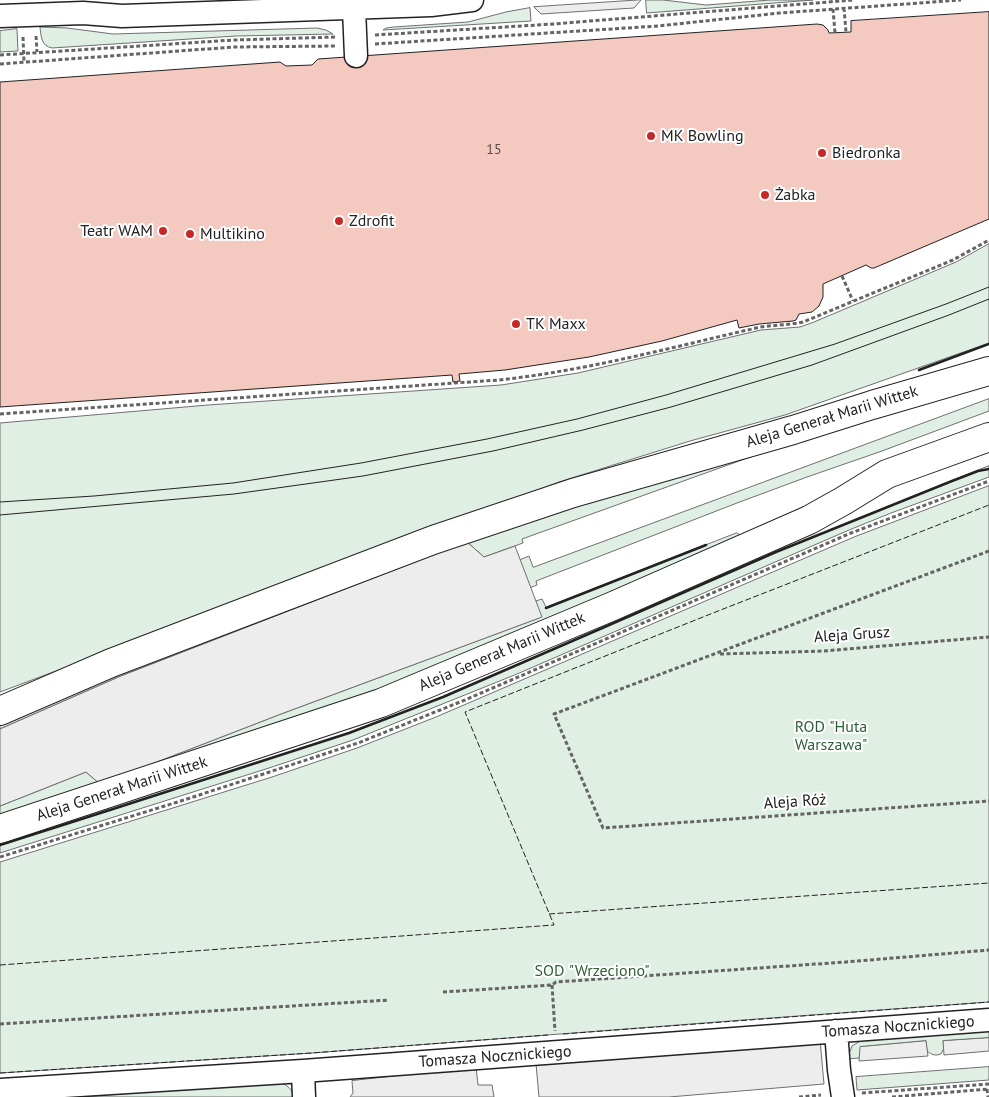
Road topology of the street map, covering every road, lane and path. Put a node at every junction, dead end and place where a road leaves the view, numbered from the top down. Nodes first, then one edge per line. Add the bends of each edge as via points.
1 (472, 0) edge
2 (852, 0) edge
3 (961, 0) edge
4 (431, 3) edge
5 (354, 8) junction
6 (844, 8) junction
7 (833, 9) junction
8 (0, 16) edge
9 (22, 28) dead end
10 (846, 32) dead end
11 (835, 33) dead end
12 (36, 35) dead end
13 (356, 46) junction
14 (37, 52) junction
15 (24, 54) junction
16 (0, 55) edge
17 (24, 62) junction
18 (0, 64) edge
19 (989, 240) edge
20 (842, 276) dead end
21 (853, 301) junction
22 (989, 372) edge
23 (0, 414) edge
24 (989, 438) edge
25 (989, 551) edge
26 (989, 637) edge
27 (716, 654) junction
28 (0, 711) edge
29 (989, 801) edge
30 (0, 830) edge
31 (989, 950) edge
32 (552, 985) junction
33 (444, 992) dead end
34 (389, 1000) dead end
35 (989, 1020) edge
36 (0, 1024) edge
37 (836, 1031) junction
38 (556, 1043) junction
39 (302, 1071) junction
40 (989, 1084) edge
41 (988, 1089) edge
42 (0, 1090) edge
43 (843, 1095) edge
44 (304, 1097) edge
45 (799, 1097) edge
46 (893, 1097) edge
47 (988, 1097) edge

1 - 4 street
2 - 13 path via 553,24
3 - 6 path
4 - 5 street
5 - 8 street via 122,16 83,13
5 - 13 street
6 - 7 path
6 - 10 path
7 - 11 path
7 - 13 path via 658,26
9 - 15 path
12 - 14 path
13 - 14 path via 234,40
13 - 17 path via 234,47
14 - 15 path
15 - 16 path
15 - 17 path
17 - 18 path
19 - 21 path via 952,260
20 - 21 path
21 - 23 path via 803,322 760,327 627,359 534,376
22 - 28 main road, Aleja Generał Marii Wittek via 573,492 452,534 110,663
24 - 30 main road, Aleja Generał Marii Wittek via 887,474 809,520 381,703
25 - 27 path
26 - 27 path, Aleja Grusz via 824,650
27 - 29 path, Aleja Róż via 554,714 603,828
31 - 32 path via 556,982
32 - 33 path
32 - 38 path
34 - 36 path
35 - 37 street, Tomasza Nocznickiego
37 - 38 street, Tomasza Nocznickiego
37 - 43 street
38 - 39 street, Tomasza Nocznickiego
39 - 42 street, Tomasza Nocznickiego
39 - 44 street
40 - 43 path
41 - 46 path
41 - 47 path
43 - 45 path

